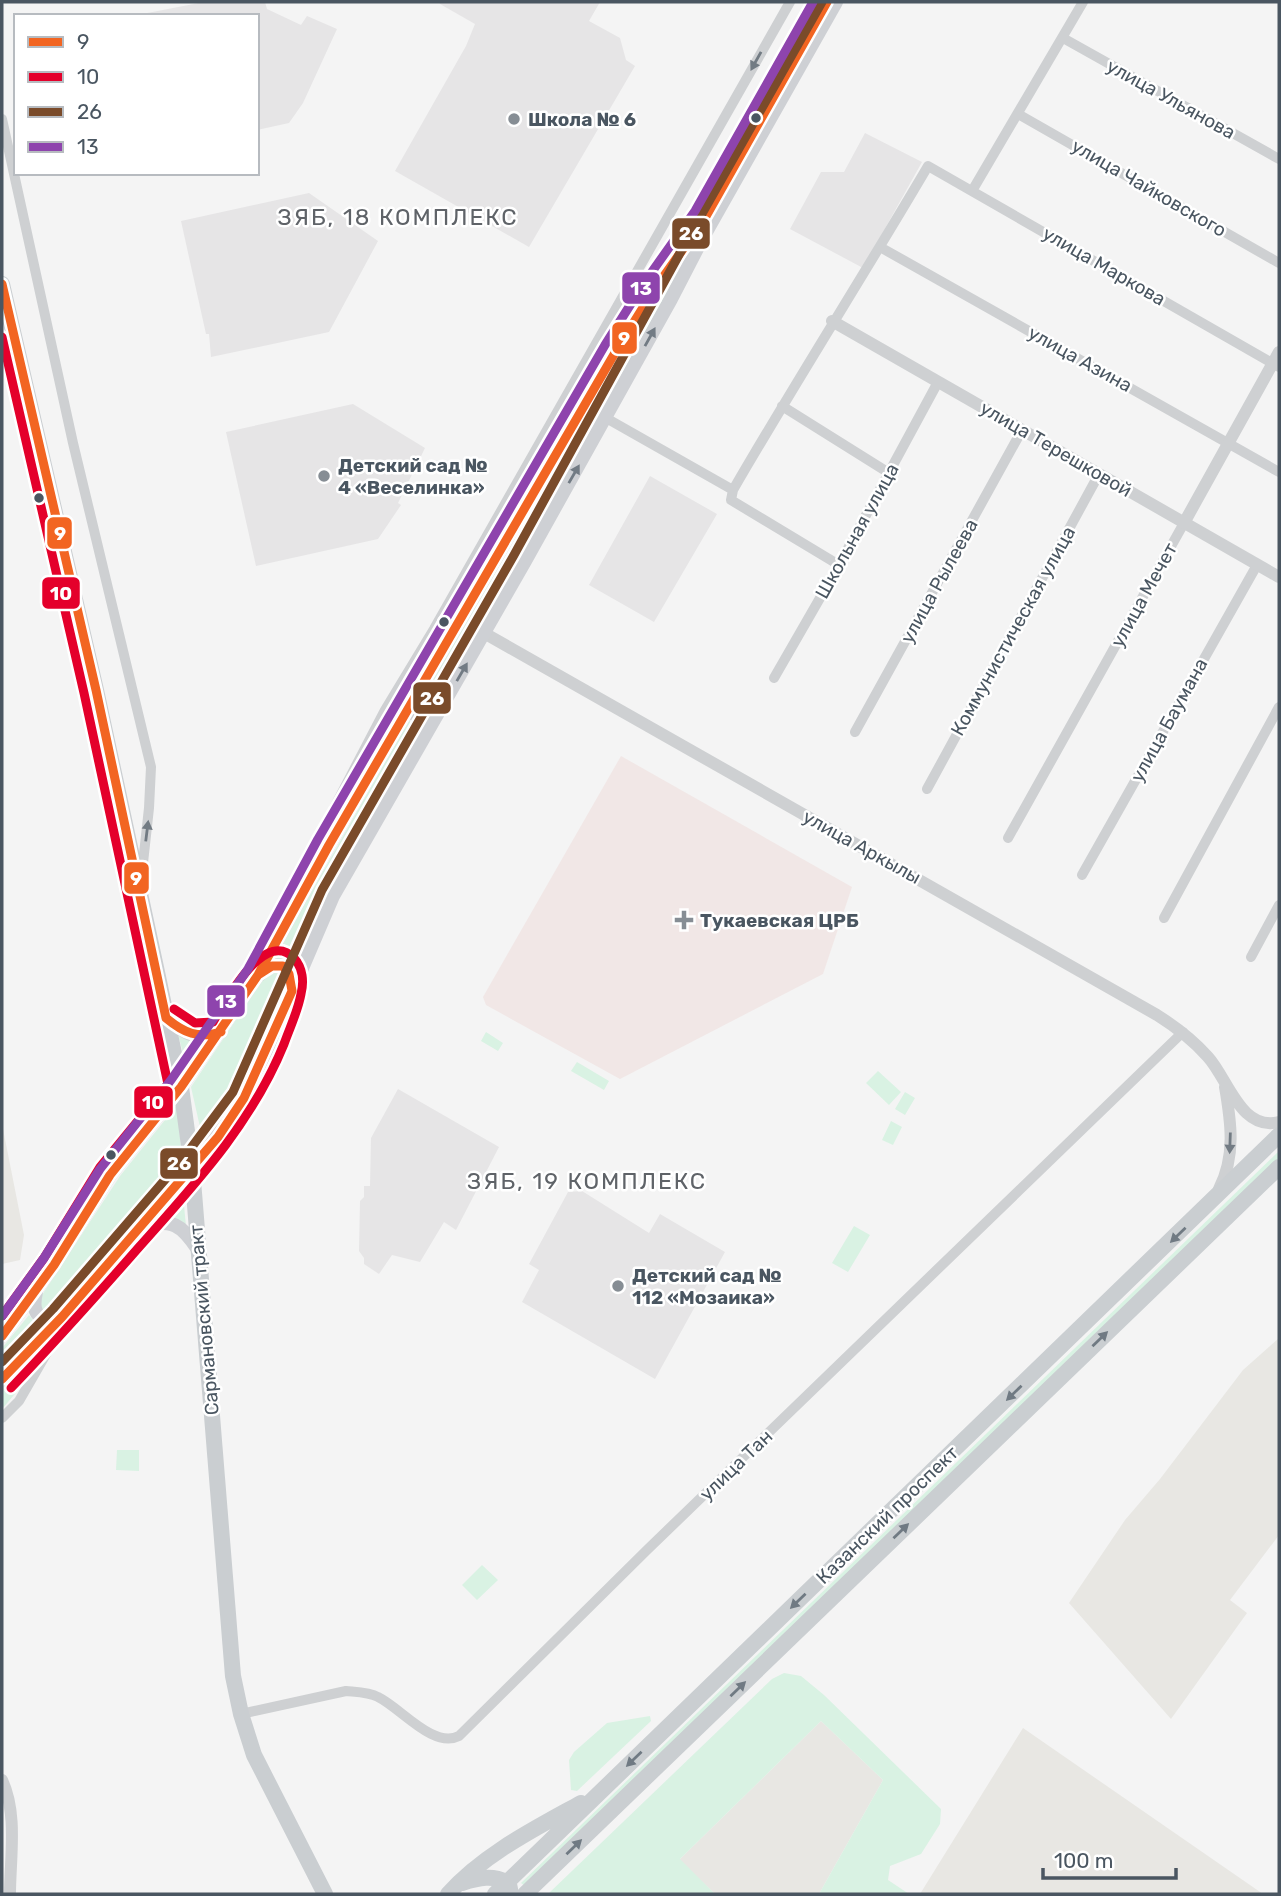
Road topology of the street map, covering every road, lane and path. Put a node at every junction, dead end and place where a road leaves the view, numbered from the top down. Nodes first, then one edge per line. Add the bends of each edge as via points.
1 (790, 2) edge
2 (827, 2) edge
3 (836, 2) edge
4 (1083, 2) edge
5 (1063, 38) junction
6 (1018, 114) junction
7 (2, 119) edge
8 (1279, 159) edge
9 (14, 174) edge
10 (14, 175) edge
11 (972, 191) junction
12 (880, 247) junction
13 (1279, 263) edge
14 (2, 284) edge
15 (832, 321) junction
16 (1277, 361) edge
17 (938, 382) junction
18 (782, 406) junction
19 (606, 418) junction
20 (1022, 430) junction
21 (1228, 443) junction
22 (889, 472) junction
23 (1279, 472) edge
24 (1098, 474) junction
25 (520, 477) junction
26 (732, 495) junction
27 (522, 513) junction
28 (1184, 523) junction
29 (509, 534) junction
30 (533, 547) junction
31 (839, 565) junction
32 (1257, 565) junction
33 (1279, 578) edge
34 (484, 634) junction
35 (439, 656) junction
36 (409, 670) junction
37 (774, 678) dead end
38 (414, 699) junction
39 (1279, 706) edge
40 (435, 718) junction
41 (855, 732) dead end
42 (927, 789) dead end
43 (1008, 838) dead end
44 (329, 845) junction
45 (1082, 876) dead end
46 (140, 895) junction
47 (1279, 905) edge
48 (1164, 918) dead end
49 (1251, 957) dead end
50 (258, 975) junction
51 (292, 991) junction
52 (166, 1018) junction
53 (221, 1032) junction
54 (1183, 1032) junction
55 (1224, 1080) junction
56 (181, 1087) junction
57 (1279, 1122) edge
58 (1279, 1135) edge
59 (1279, 1167) edge
60 (192, 1168) junction
61 (1211, 1203) junction
62 (143, 1224) junction
63 (197, 1248) junction
64 (36, 1290) junction
65 (78, 1298) junction
66 (26, 1303) junction
67 (62, 1317) junction
68 (2, 1321) edge
69 (2, 1336) edge
70 (2, 1379) edge
71 (19, 1401) junction
72 (2, 1407) edge
73 (2, 1418) edge
74 (241, 1714) junction
75 (2, 1780) edge
76 (598, 1794) junction
77 (452, 1889) edge
78 (504, 1890) edge
79 (10, 1894) edge
80 (326, 1894) edge
81 (525, 1894) edge

1 -> 25 street
2 - 27 main road via 705,218 616,351
19 -> 3 main road
4 - 5 street
5 - 6 street
5 - 8 street, улица Ульянова
6 - 11 street
6 - 13 street, улица Чайковского
9 -> 7 street
46 -> 10 street via 151,766
11 - 12 street, улица Маркова via 928,166
11 - 16 street, улица Маркова
12 - 15 street
12 - 21 street, улица Азина
14 - 46 main road, Сармановский тракт
15 - 17 street, улица Терешковой
15 - 18 street
16 - 21 street, улица Мечет
17 - 20 street, улица Терешковой
17 - 22 street, Школьная улица
18 - 22 street
18 - 26 street
19 - 26 street
30 -> 19 main road
20 - 24 street, улица Терешковой
20 - 41 street, улица Рылеева
21 - 23 street, улица Азина
21 - 28 street, улица Мечет
22 - 31 street, Школьная улица
24 - 28 street, улица Терешковой
24 - 42 street, Коммунистическая улица
25 - 27 street
25 - 36 street
26 - 31 street
27 - 29 main road
28 - 32 street, улица Терешковой
28 - 43 street, улица Мечет
29 - 30 main road via 525,533
29 - 35 main road
30 - 34 main road
31 - 37 street, Школьная улица
32 - 33 street, улица Терешковой
32 - 45 street, улица Баумана
40 -> 34 main road
34 - 54 street, улица Аркылы
35 - 36 street
35 - 38 main road
36 - 44 street via 334,808
38 - 40 main road via 413,712 418,718
38 - 44 main road
39 - 48 street
40 - 51 main road via 333,896
44 - 50 main road
46 - 52 main road, Сармановский тракт
47 - 49 street
50 - 51 main road via 282,965 289,969
50 - 53 main road
51 - 60 main road via 244,1098
52 - 53 main road via 193,1037
52 - 56 main road, Сармановский тракт
53 - 56 main road
54 - 55 street, улица Аркылы
54 - 74 street, улица Тан via 459,1736 439,1738 377,1696 360,1692 346,1691
55 - 57 street, улица Аркылы via 1241,1109 1255,1121
55 -> 61 street via 1231,1147 1227,1173
56 - 60 main road, Сармановский тракт
56 - 64 main road via 110,1175
58 - 61 main road, Казанский проспект
81 -> 59 main road, Казанский проспект
60 - 62 main road
60 - 63 main road, Сармановский тракт
61 -> 76 main road, Казанский проспект
62 - 63 main road via 172,1223 187,1232
62 - 65 main road
63 - 74 main road, Сармановский тракт via 233,1676
64 - 66 main road
64 - 67 main road via 35,1312 44,1319
65 - 67 main road
65 - 71 street
66 - 68 street
66 - 69 main road
67 - 70 main road
71 - 72 street
71 - 73 street
74 - 80 main road, Сармановский тракт via 259,1766
75 - 79 street via 11,1814
76 - 77 main road via 509,1843
76 - 78 main road, Казанский проспект
77 - 78 main road via 477,1878 500,1878

